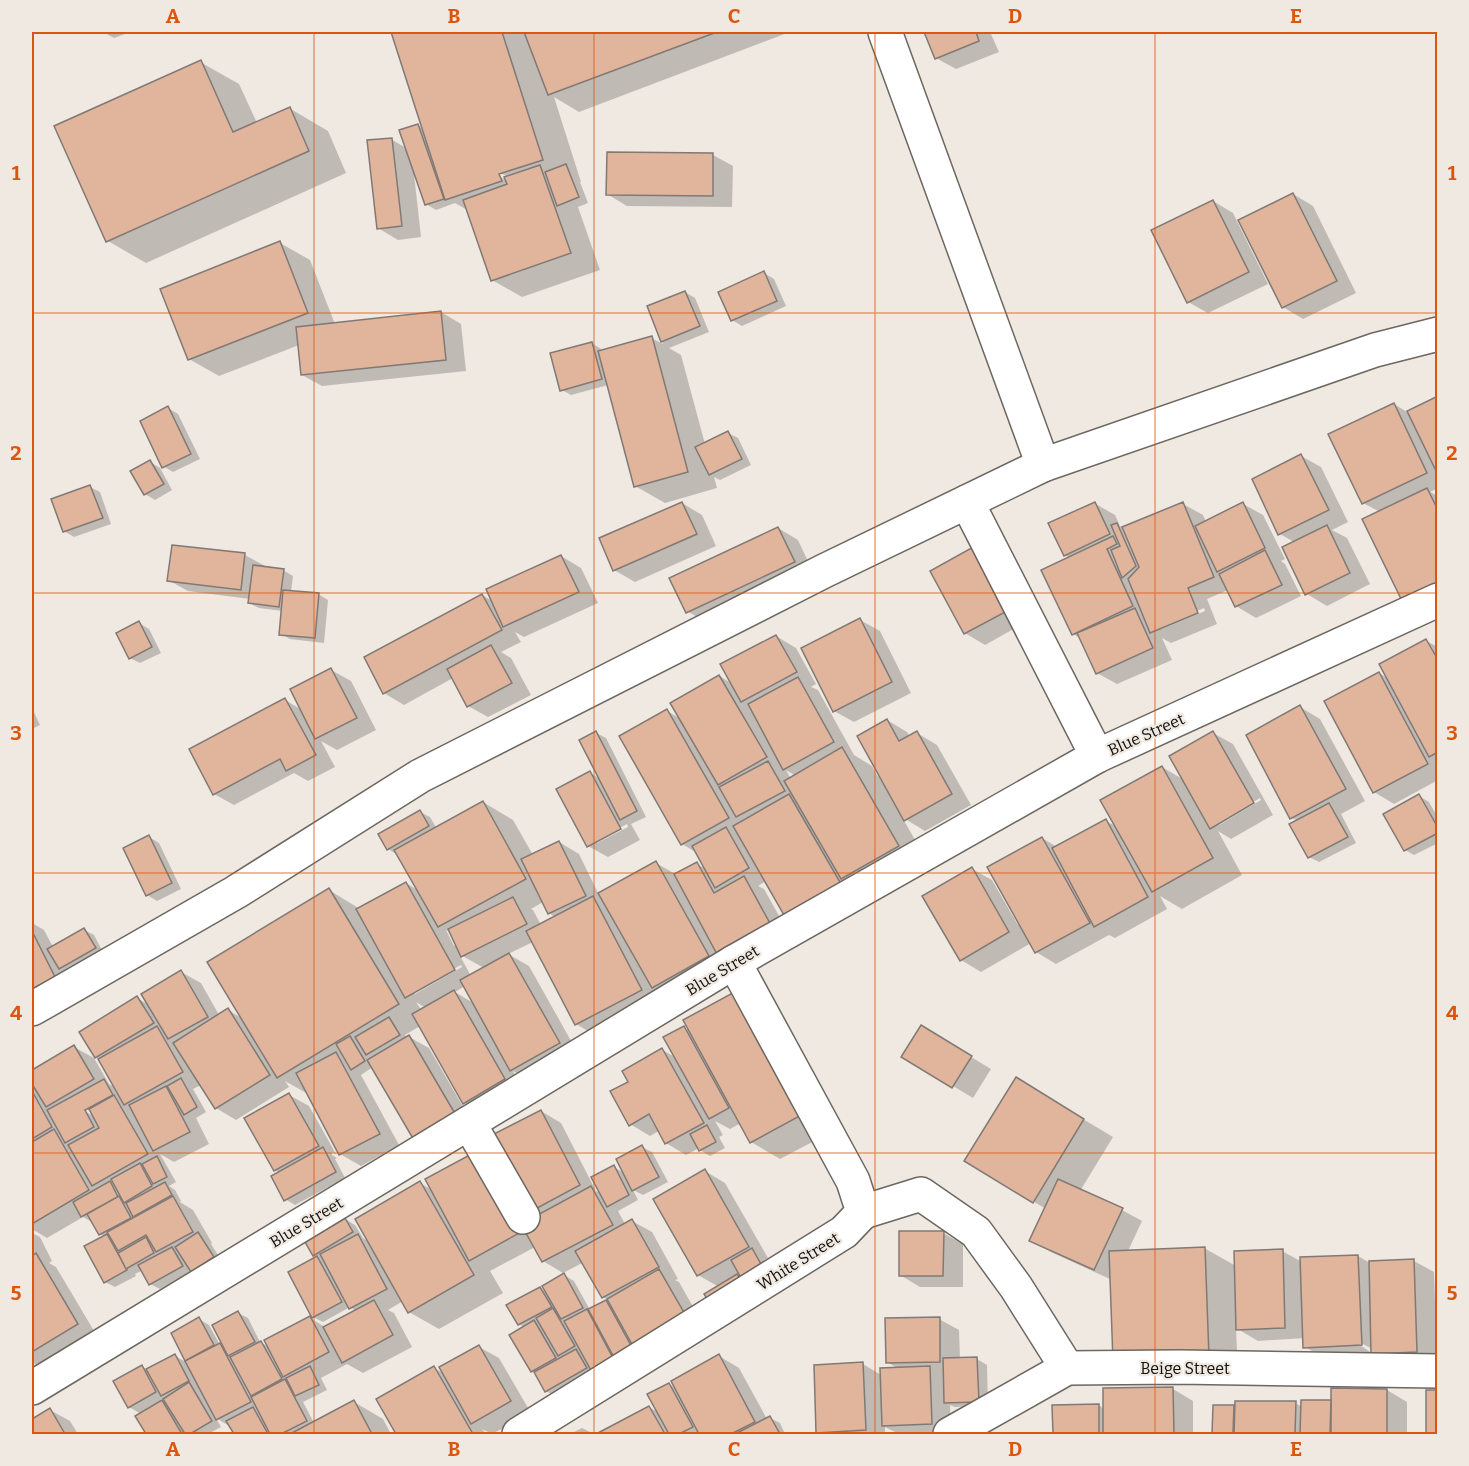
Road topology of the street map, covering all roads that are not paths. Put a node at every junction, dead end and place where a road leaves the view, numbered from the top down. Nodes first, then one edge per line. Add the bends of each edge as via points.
1 (885, 32) edge
2 (1437, 334) edge
3 (1043, 465) junction
4 (967, 502) junction
5 (1437, 600) edge
6 (1097, 756) junction
7 (734, 962) junction
8 (32, 1009) edge
9 (469, 1123) junction
10 (862, 1212) junction
11 (523, 1217) dead end
12 (1067, 1368) junction
13 (1437, 1371) edge
14 (32, 1388) edge
15 (519, 1434) edge
16 (950, 1434) edge

1 - 3 street
2 - 3 street via 1375,350
3 - 4 street
4 - 6 street
4 - 8 street via 420,776 236,892
5 - 6 street, Blue Street
6 - 7 street, Blue Street
7 - 9 street, Blue Street
7 - 10 street via 854,1181
9 - 11 street
9 - 14 street, Blue Street
10 - 12 street via 921,1194 976,1232
10 - 15 street, White Street via 844,1232
12 - 13 street, Beige Street
12 - 16 street, Beige Street

